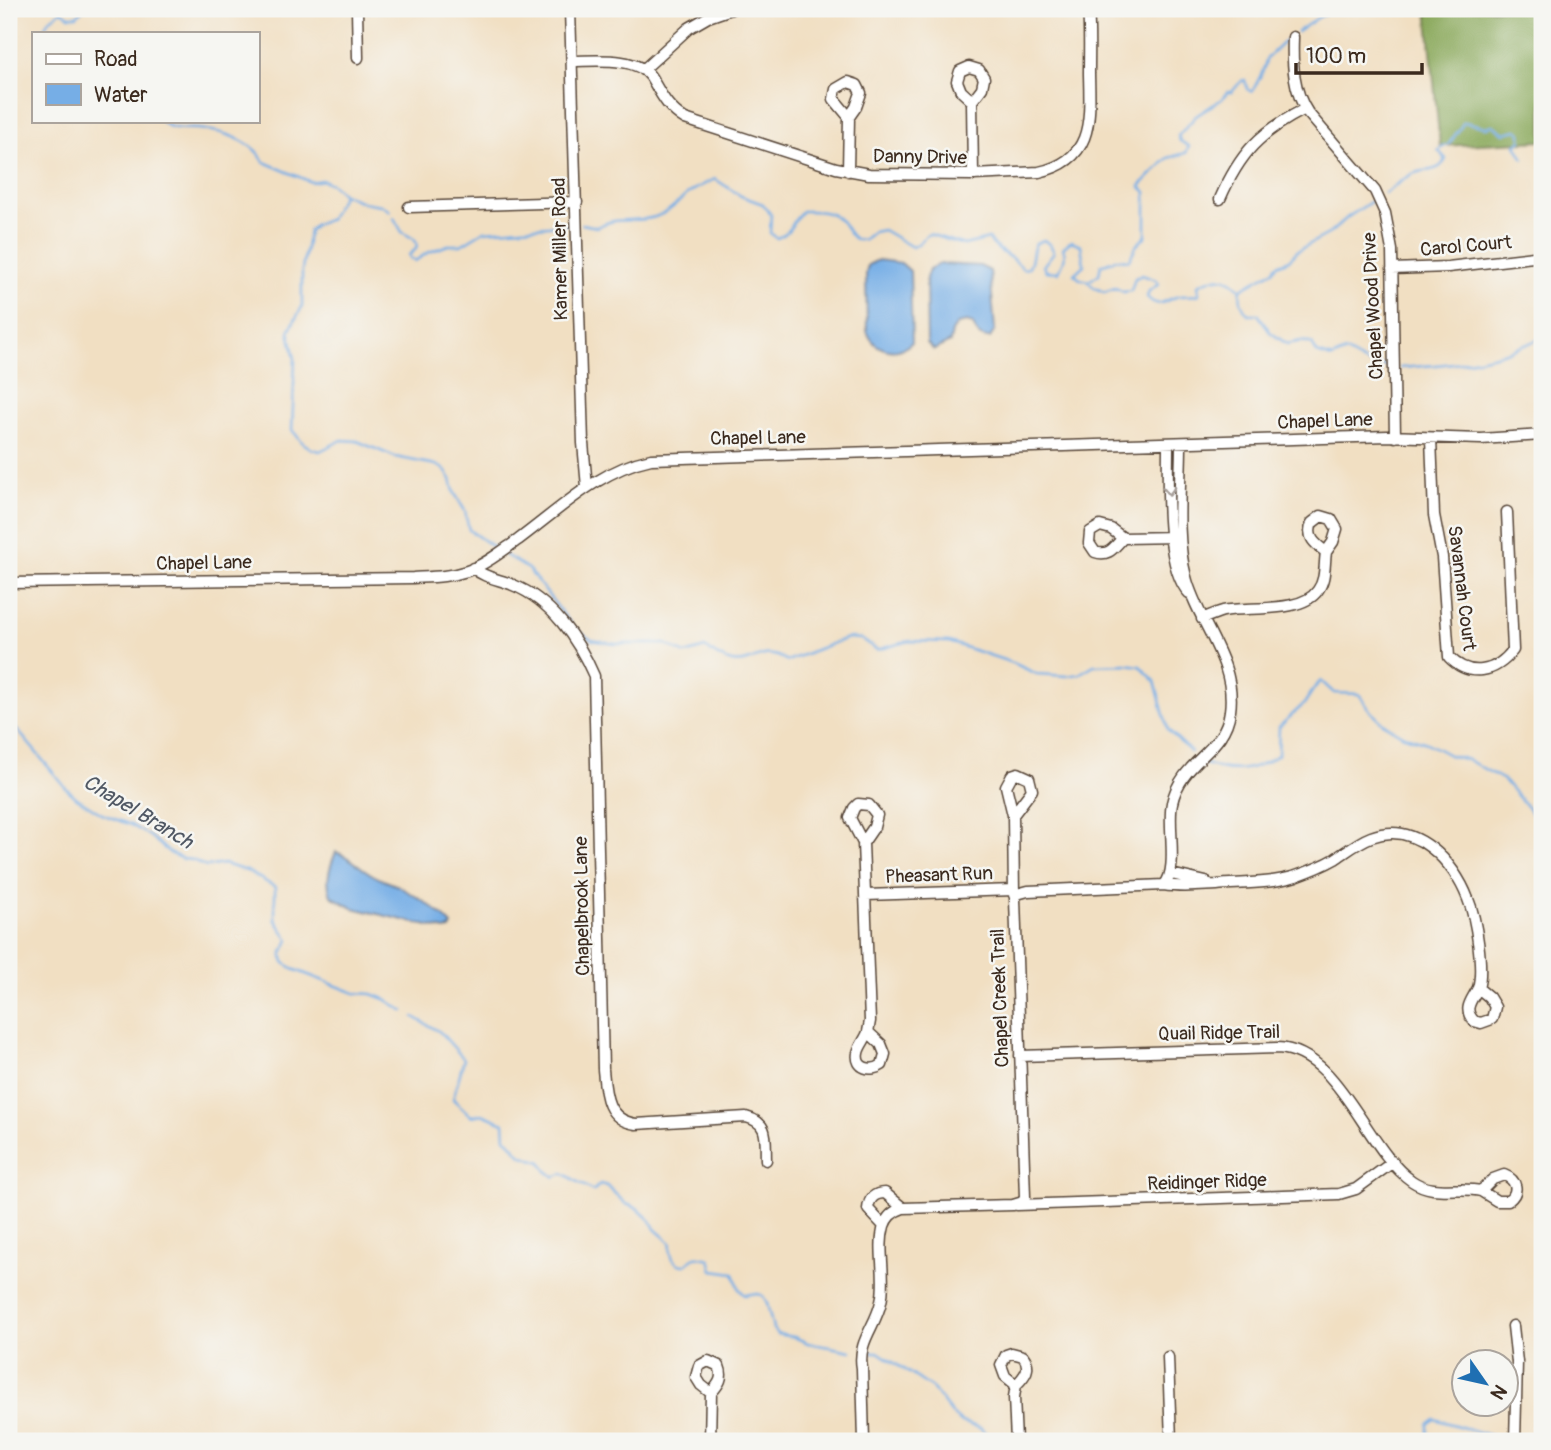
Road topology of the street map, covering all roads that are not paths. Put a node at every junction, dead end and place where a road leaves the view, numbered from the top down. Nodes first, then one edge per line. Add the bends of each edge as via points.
1 (357, 9) edge
2 (570, 9) edge
3 (732, 9) edge
4 (1088, 9) edge
5 (1293, 37) dead end
6 (358, 58) dead end
7 (572, 61) junction
8 (643, 70) junction
9 (972, 101) dead end
10 (1305, 109) junction
11 (849, 117) dead end
12 (848, 171) junction
13 (973, 175) junction
14 (1220, 199) dead end
15 (577, 202) junction
16 (409, 207) dead end
17 (1542, 256) edge
18 (1392, 269) junction
19 (1542, 435) edge
20 (1395, 437) junction
21 (1431, 438) junction
22 (1168, 444) junction
23 (1181, 444) junction
24 (587, 487) junction
25 (1507, 512) dead end
26 (1177, 537) junction
27 (1123, 538) dead end
28 (1326, 552) dead end
29 (473, 568) junction
30 (9, 583) edge
31 (1202, 619) junction
32 (1013, 815) dead end
33 (863, 843) dead end
34 (1171, 874) junction
35 (1216, 884) junction
36 (1164, 885) junction
37 (1014, 890) junction
38 (866, 895) junction
39 (1014, 904) junction
40 (1478, 988) dead end
41 (868, 1032) dead end
42 (1020, 1056) junction
43 (766, 1160) dead end
44 (1393, 1162) junction
45 (1481, 1191) dead end
46 (1013, 1205) junction
47 (903, 1208) junction
48 (884, 1226) junction
49 (1513, 1326) dead end
50 (1168, 1357) dead end
51 (1016, 1385) dead end
52 (711, 1393) dead end
53 (710, 1441) edge
54 (863, 1441) edge
55 (1016, 1441) edge
56 (1171, 1441) edge
57 (1515, 1441) edge

1 - 6 street
2 - 7 street, Kamer Miller Road
3 - 8 street via 689,28
4 - 13 street, Danny Drive via 1090,113 1077,153 1050,170
5 - 10 street, Chapel Wood Drive via 1295,83
7 - 8 street via 619,63
7 - 15 street, Kamer Miller Road
8 - 12 street, Danny Drive via 666,104 685,119
9 - 13 street
10 - 14 street via 1255,141
10 - 18 street, Chapel Wood Drive via 1381,202 1390,233
11 - 12 street
12 - 13 street, Danny Drive via 891,176
15 - 16 street
15 - 24 street, Kamer Miller Road
17 - 18 street, Carol Court
18 - 20 street, Chapel Wood Drive
19 - 21 street, Chapel Lane
20 - 21 street, Chapel Lane
20 - 23 street, Chapel Lane
21 - 25 street, Savannah Court via 1449,657 1458,667 1473,671 1495,666 1513,650
22 - 23 street, Chapel Lane
22 - 24 street, Chapel Lane via 660,458 635,462
22 -> 26 street
23 - 26 street
24 - 29 street, Chapel Lane
26 - 27 street
26 - 31 street
28 - 31 street via 1322,582 1308,599 1224,611
29 - 30 street, Chapel Lane via 413,578
29 - 43 street, Chapelbrook Lane via 542,602 576,642 594,676 603,1069 612,1112 636,1124 756,1119 764,1129
31 - 34 street via 1225,667 1231,707 1223,734 1190,766 1175,792 1170,822
32 - 37 street
33 - 38 street
34 - 35 street
34 - 36 street
35 - 36 street
35 - 40 street via 1293,877 1324,865 1371,836 1411,836 1437,852 1464,888 1478,940
36 - 39 street, Chapel Creek Trail via 1022,892
37 - 38 street, Pheasant Run
37 - 39 street
38 - 41 street
39 - 42 street, Chapel Creek Trail
42 - 44 street, Quail Ridge Trail via 1294,1050 1318,1063
42 - 46 street, Chapel Creek Trail via 1025,1190 1023,1202
44 - 45 street, Quail Ridge Trail via 1413,1181 1429,1188
44 - 46 street, Reidinger Ridge via 1356,1189 1339,1194
46 - 47 street
47 - 48 street via 892,1213
47 - 48 street via 885,1193 871,1198 868,1209
48 - 54 street via 882,1299 860,1357
49 - 57 street
50 - 56 street
51 - 55 street
52 - 53 street

